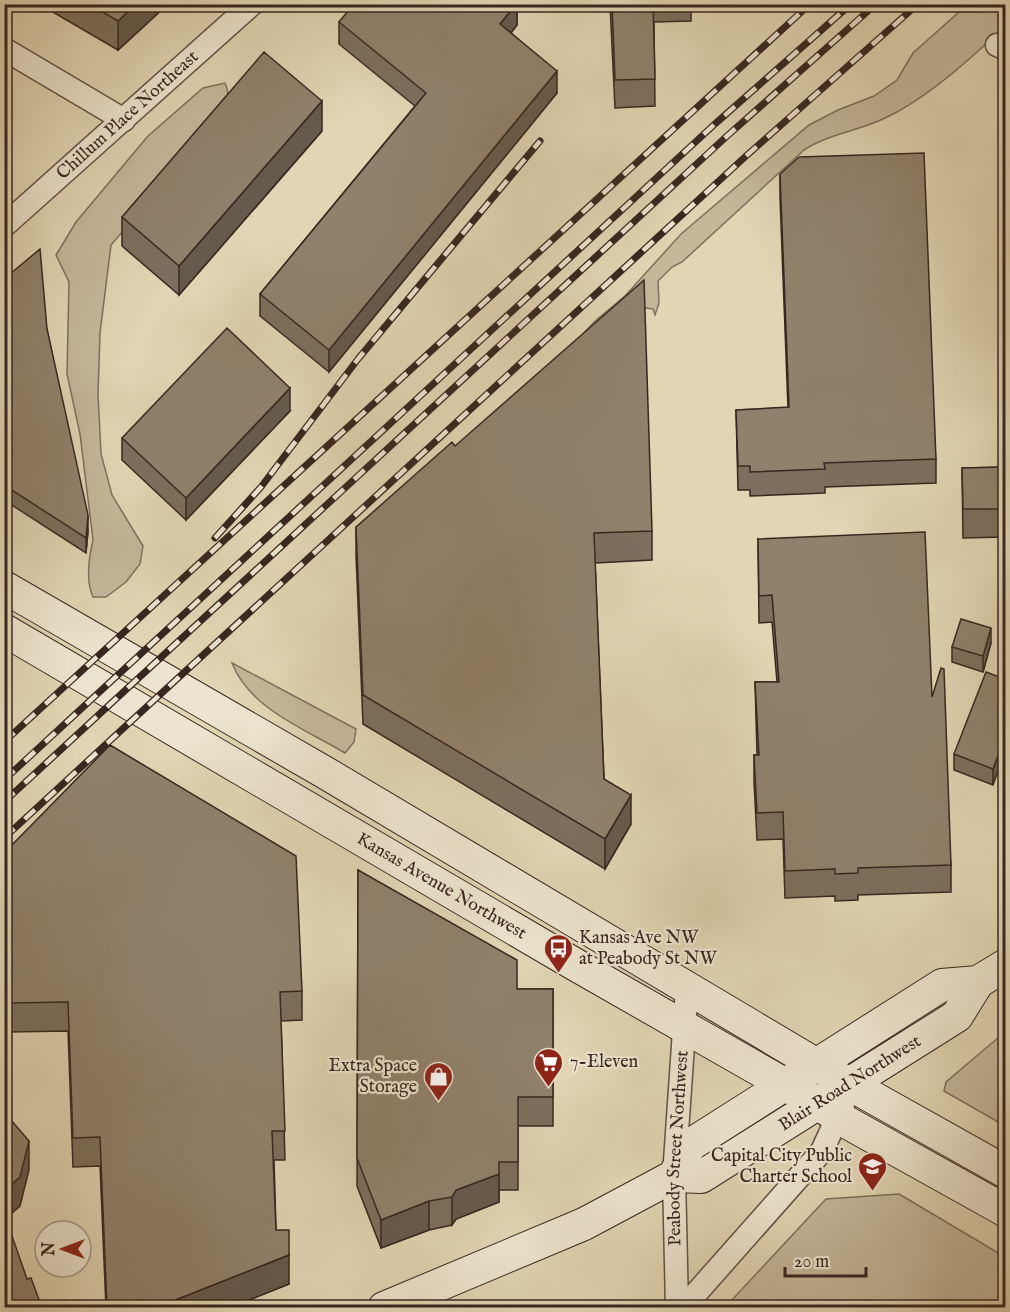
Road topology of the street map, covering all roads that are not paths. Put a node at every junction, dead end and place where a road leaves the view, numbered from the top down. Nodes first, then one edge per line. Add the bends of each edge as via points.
1 (252, 4) edge
2 (4, 49) edge
3 (124, 120) junction
4 (4, 226) edge
5 (4, 587) edge
6 (4, 630) edge
7 (1005, 965) edge
8 (978, 982) junction
9 (687, 987) junction
10 (683, 1026) junction
11 (817, 1065) junction
12 (849, 1084) junction
13 (785, 1085) junction
14 (829, 1111) junction
15 (1005, 1172) edge
16 (674, 1176) junction
17 (1005, 1211) edge
18 (384, 1308) edge
19 (677, 1308) edge
20 (683, 1308) edge

1 - 3 street, Chillum Place Northeast
2 - 3 street
3 - 4 street, Chillum Place Northeast
5 - 9 street, Kansas Avenue Northwest
6 - 10 street, Kansas Avenue Northwest
7 - 8 street, Blair Road Northwest
8 - 11 street, Blair Road Northwest via 942,985
8 - 12 street, Blair Road Northwest via 957,1016
9 - 10 street, Peabody Street Northwest
9 - 11 street, Kansas Avenue Northwest
10 - 13 street, Kansas Avenue Northwest
10 - 16 street, Peabody Street Northwest
11 - 12 street, Kansas Avenue Northwest
11 - 13 street, Blair Road Northwest
12 - 14 street, Blair Road Northwest
12 - 15 street, Kansas Avenue Northwest
13 - 14 street, Kansas Avenue Northwest
13 - 16 street, Blair Road Northwest via 690,1145
14 - 16 street, Blair Road Northwest via 701,1177
14 - 17 street, Kansas Avenue Northwest
14 - 20 street via 822,1151
16 - 18 street, Blair Road Northwest via 584,1224
16 - 19 street, Peabody Street Northwest

